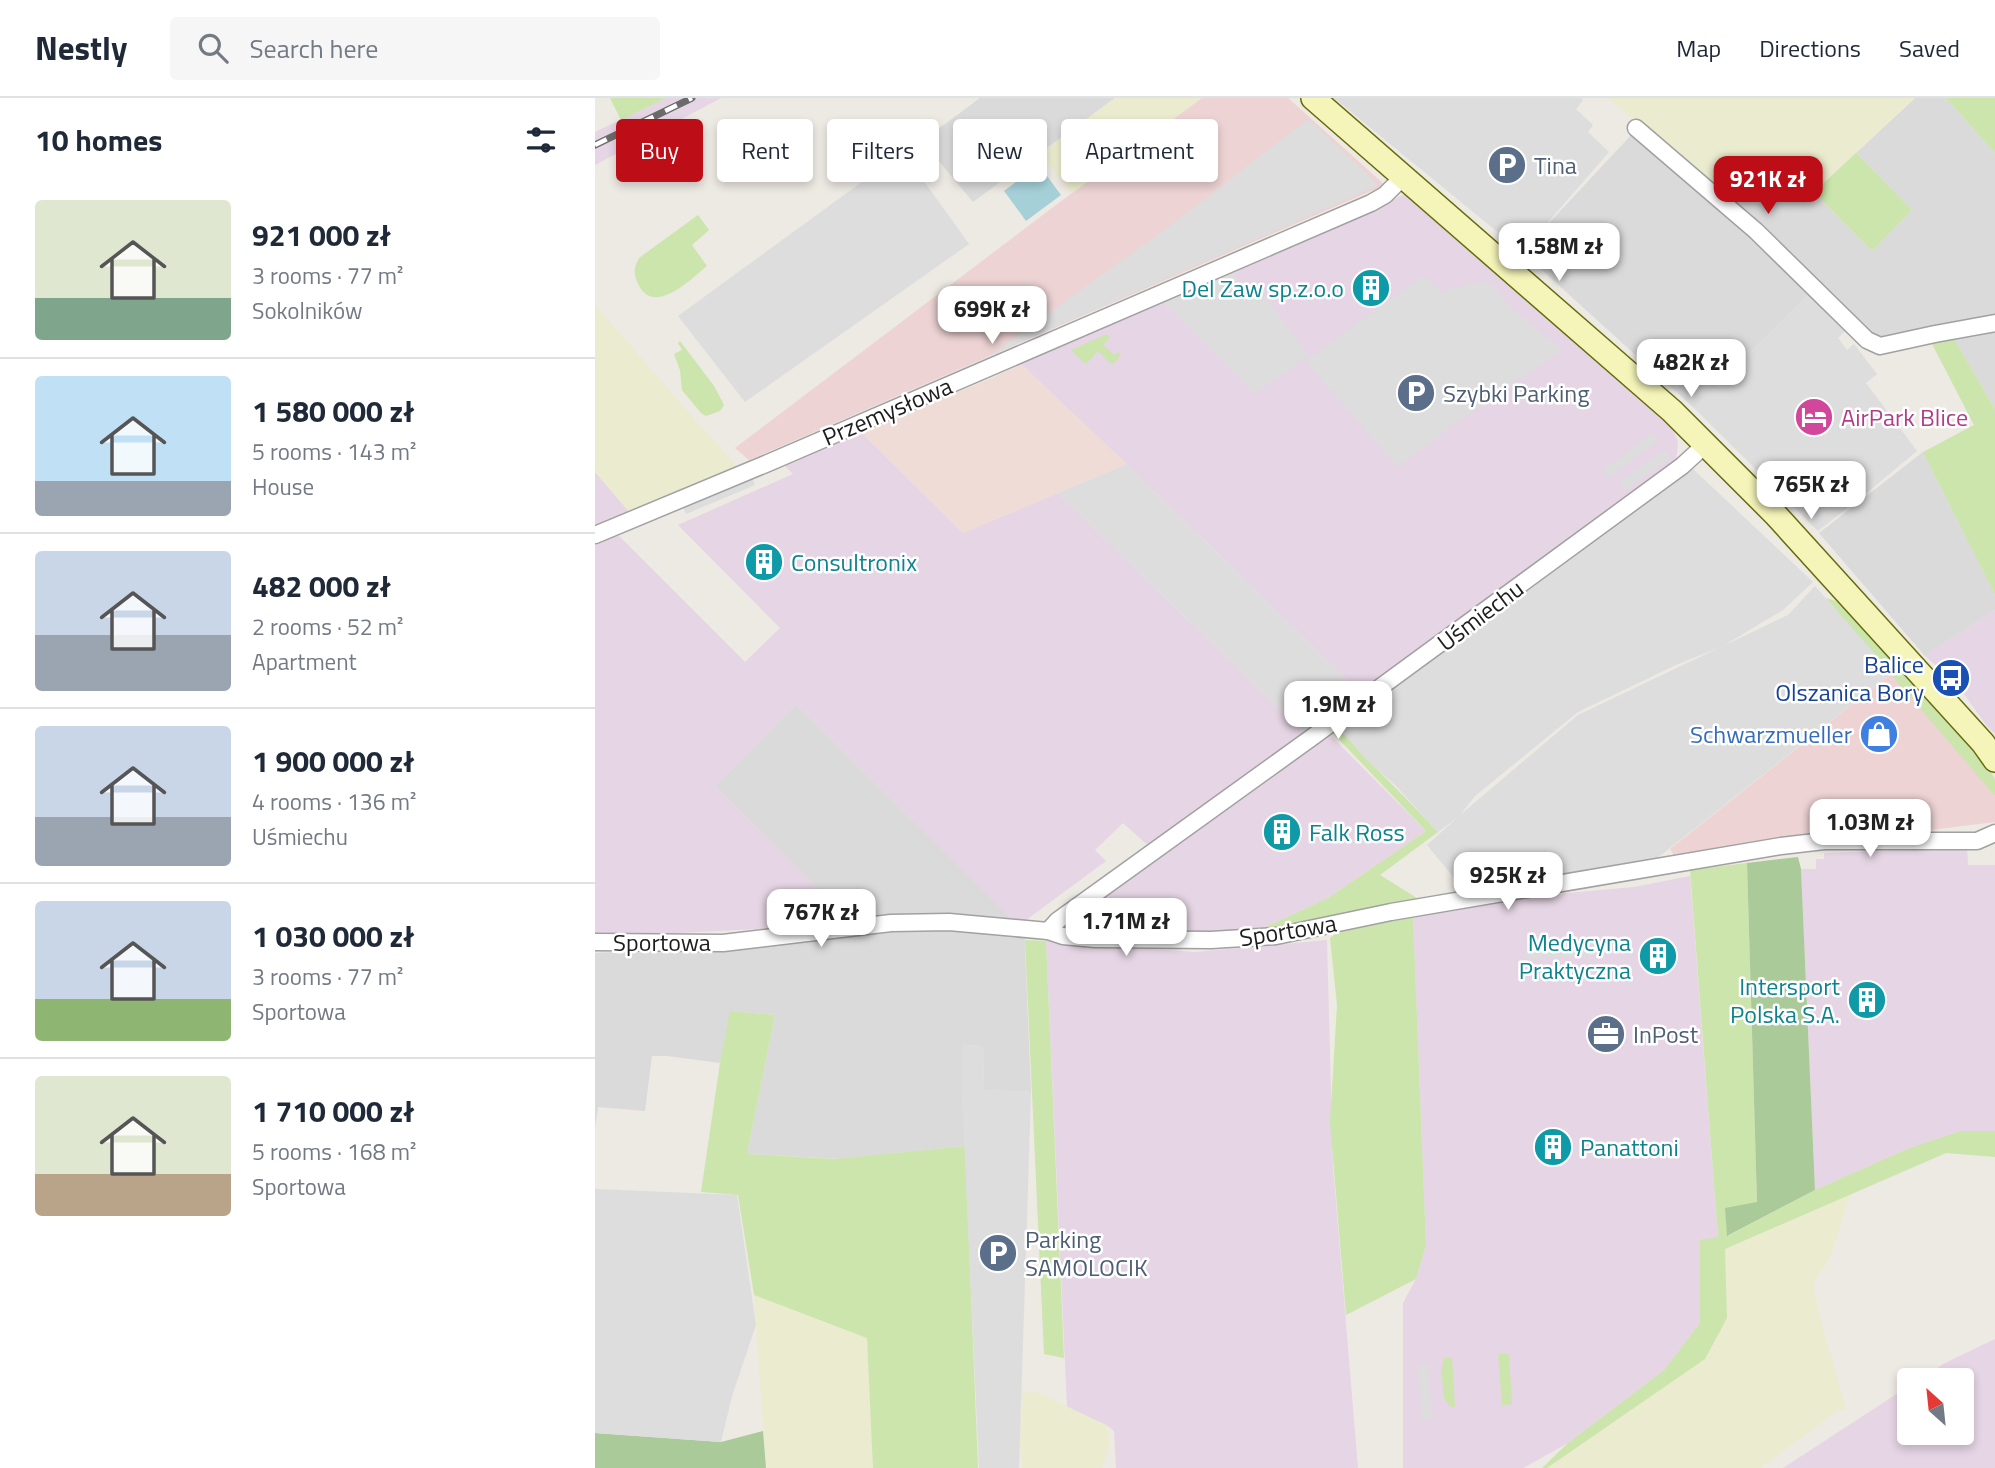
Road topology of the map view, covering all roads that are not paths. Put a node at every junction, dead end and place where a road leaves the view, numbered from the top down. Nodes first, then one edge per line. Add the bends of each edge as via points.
1 (1313, 98) edge
2 (1636, 128) dead end
3 (1403, 177) junction
4 (1995, 323) edge
5 (1706, 444) junction
6 (595, 535) edge
7 (1994, 757) edge
8 (1995, 833) edge
9 (1977, 841) junction
10 (1995, 847) edge
11 (1048, 931) junction
12 (595, 942) edge

1 - 3 main road
2 - 4 street via 1756,231 1867,340 1880,346
3 - 5 main road
3 - 6 street, Przemysłowa via 1371,203
5 - 7 main road
5 - 11 street, Uśmiechu
8 - 9 street, Sportowa
9 - 10 street, Sportowa
9 - 11 street, Sportowa via 1824,841 1781,846 1276,936 1095,939
11 - 12 street, Sportowa via 949,922 891,923 723,943

